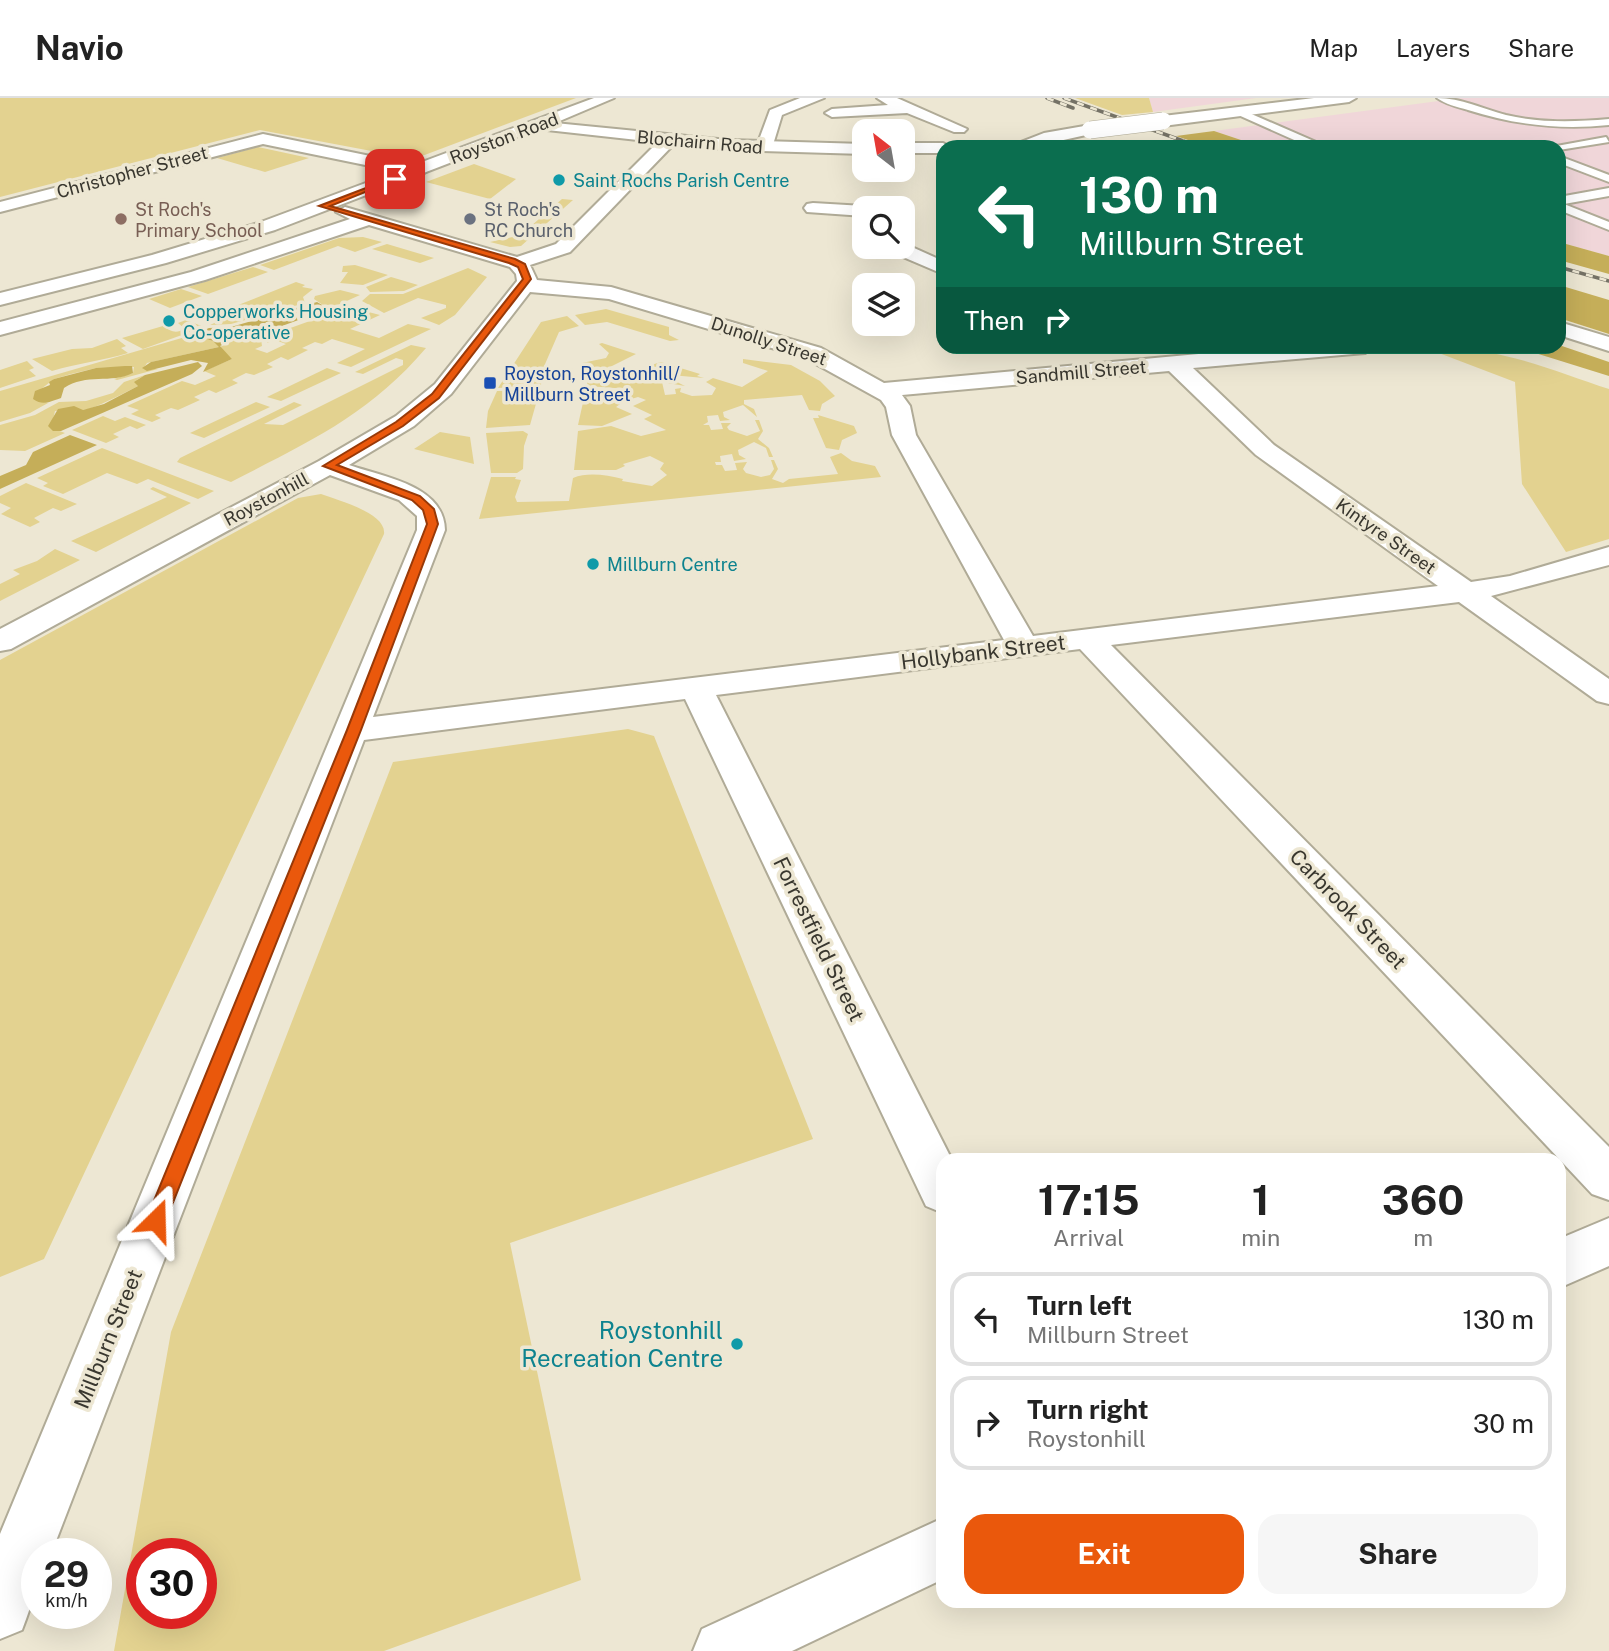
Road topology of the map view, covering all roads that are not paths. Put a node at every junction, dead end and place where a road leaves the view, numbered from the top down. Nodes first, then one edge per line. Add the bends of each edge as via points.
1 (607, 98) edge
2 (817, 98) edge
3 (884, 98) edge
4 (1349, 98) edge
5 (1442, 98) edge
6 (1238, 105) edge
7 (909, 108) junction
8 (832, 113) dead end
9 (1609, 121) edge
10 (537, 125) junction
11 (959, 129) dead end
12 (1038, 140) edge
13 (1306, 140) edge
14 (1609, 140) edge
15 (664, 145) junction
16 (1566, 146) edge
17 (764, 148) junction
18 (915, 148) edge
19 (936, 148) edge
20 (852, 149) edge
21 (1566, 162) edge
22 (419, 171) junction
23 (1609, 178) edge
24 (1609, 192) edge
25 (1566, 201) edge
26 (323, 206) junction
27 (1566, 206) edge
28 (0, 207) edge
29 (813, 208) dead end
30 (852, 216) edge
31 (368, 219) junction
32 (1609, 226) edge
33 (915, 255) edge
34 (936, 265) edge
35 (521, 274) junction
36 (0, 299) edge
37 (0, 329) edge
38 (1566, 330) edge
39 (1609, 344) edge
40 (1281, 354) edge
41 (1175, 364) junction
42 (881, 390) junction
43 (328, 466) junction
44 (1609, 556) edge
45 (1465, 592) junction
46 (1087, 639) junction
47 (0, 642) edge
48 (1024, 647) junction
49 (696, 687) junction
50 (1609, 694) edge
51 (354, 730) junction
52 (936, 1177) edge
53 (1609, 1179) edge
54 (1609, 1241) edge
55 (1566, 1261) edge
56 (936, 1551) edge
57 (0, 1608) edge
58 (724, 1651) edge

1 - 10 street, Royston Road
2 - 17 street via 775,113
3 - 7 street
4 - 6 street via 1266,108
5 - 9 lane via 1528,125 1571,127
6 - 12 street, bridge
6 - 13 lane
7 - 8 street
7 - 11 street
10 - 15 street, Blochairn Road
10 - 22 street, Royston Road
14 - 16 lane
15 - 17 street, Blochairn Road
15 - 35 street via 563,248
17 - 20 street, Blochairn Road
18 - 19 street
21 - 23 lane
22 - 26 street, Royston Road
22 - 28 street, Christopher Street via 263,139
24 - 25 lane
26 - 31 street, Dunolly Street
26 - 36 street, Royston Road via 180,253
27 - 32 lane
29 - 30 street
31 - 35 street, Dunolly Street
31 - 37 street via 198,276
33 - 34 street
35 - 42 street, Dunolly Street via 606,292 754,335 825,358
35 - 43 street, Roystonhill via 435,396 400,424
38 - 39 street
40 - 41 street, Sandmill Street
41 - 42 street, Sandmill Street
41 - 45 street, Kintyre Street via 1265,450
42 - 48 street, Dunolly Street via 898,406 904,435
43 - 47 street, Roystonhill
43 - 51 street, Millburn Street via 408,494 432,516 431,530
44 - 45 street, Hollybank Street via 1513,584
45 - 46 street, Hollybank Street
45 - 50 street, Kintyre Street
46 - 48 street, Hollybank Street
46 - 53 street, Carbrook Street
48 - 49 street, Hollybank Street
49 - 51 street, Hollybank Street
49 - 52 street, Forrestfield Street
51 - 57 street, Millburn Street
54 - 55 street
56 - 58 street

